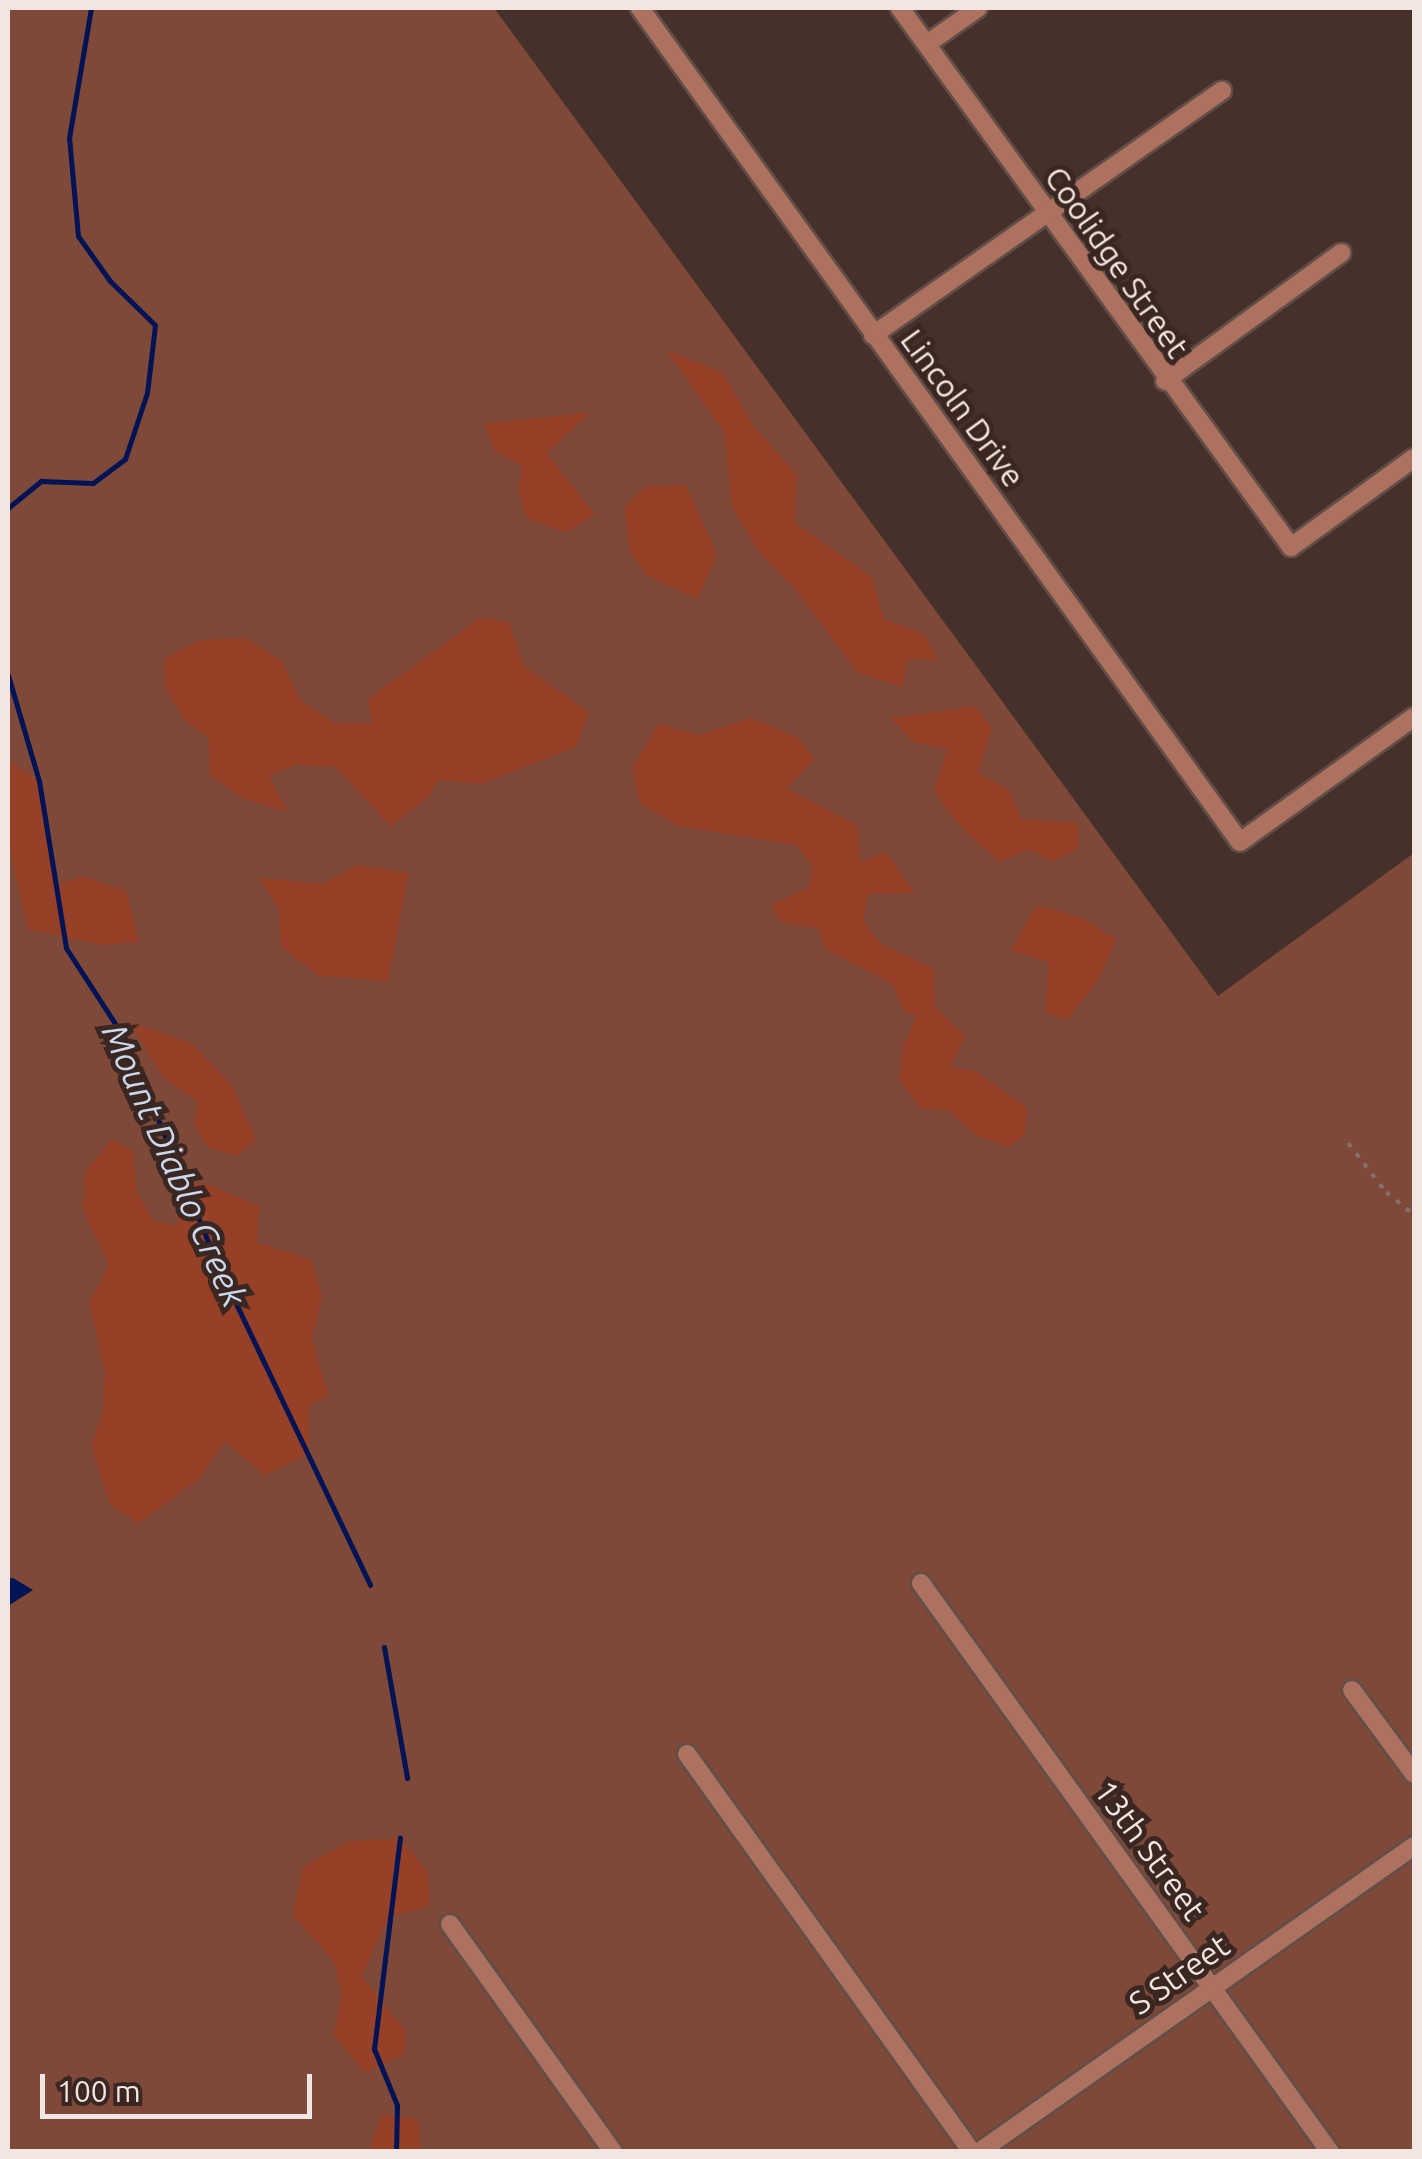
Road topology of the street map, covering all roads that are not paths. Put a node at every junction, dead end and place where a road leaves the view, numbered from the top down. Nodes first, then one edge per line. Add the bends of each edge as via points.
1 (640, 8) edge
2 (900, 8) edge
3 (978, 8) edge
4 (926, 44) junction
5 (1222, 91) dead end
6 (1048, 216) junction
7 (1340, 253) dead end
8 (874, 335) junction
9 (1165, 381) junction
10 (1414, 458) edge
11 (1414, 716) edge
12 (921, 1583) dead end
13 (1352, 1690) dead end
14 (688, 1754) dead end
15 (1414, 1774) edge
16 (1414, 1846) edge
17 (450, 1924) dead end
18 (1212, 1988) junction
19 (613, 2152) edge
20 (976, 2152) edge
21 (1330, 2152) edge

1 - 8 street, Lincoln Drive
2 - 4 street, Coolidge Street
3 - 4 street
4 - 6 street, Coolidge Street
5 - 6 street
6 - 8 street
6 - 9 street, Coolidge Street
7 - 9 street
8 - 11 street, Lincoln Drive via 1240,842
9 - 10 street, Coolidge Street via 1291,547
12 - 18 street, 13th Street
13 - 15 street
14 - 20 street
16 - 18 street, S Street
17 - 19 street
18 - 20 street, S Street
18 - 21 street, 13th Street

